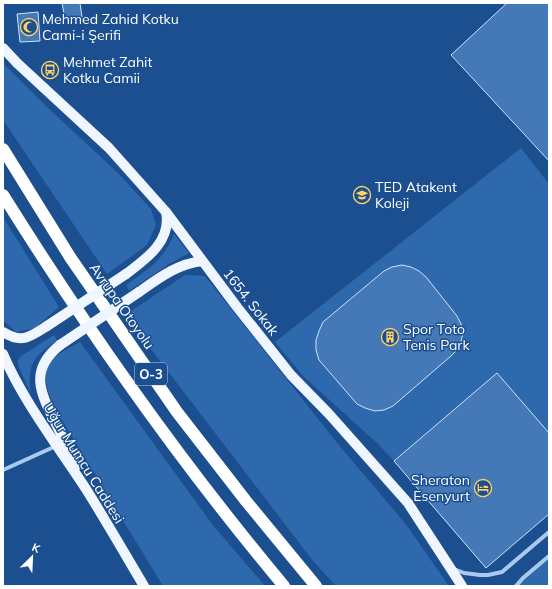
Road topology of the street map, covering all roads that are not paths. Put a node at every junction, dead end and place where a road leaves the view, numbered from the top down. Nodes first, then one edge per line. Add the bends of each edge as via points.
1 (3, 48) edge
2 (3, 149) edge
3 (3, 195) edge
4 (166, 212) junction
5 (202, 261) junction
6 (3, 332) edge
7 (3, 354) edge
8 (56, 446) junction
9 (3, 470) edge
10 (86, 490) junction
11 (549, 532) edge
12 (549, 556) edge
13 (449, 566) junction
14 (144, 586) edge
15 (284, 586) edge
16 (316, 586) edge
17 (462, 586) edge
18 (516, 586) edge

1 - 4 main road, 1654. Sokak via 109,148
2 - 16 highway, Avrupa Otoyolu / O-3 via 70,257 177,412
3 - 15 highway, O-3 via 54,276 132,388 240,533
4 - 5 main road, 1654. Sokak
4 - 6 main road, bridge via 167,225 160,244 126,274 30,337 12,337
5 - 10 main road, bridge via 176,268 139,292 60,345 43,365 41,391
5 - 13 main road, 1654. Sokak via 291,375 408,503
7 - 8 main road, Uğur Mumcu Caddesi via 11,372
8 - 9 street
8 - 10 main road, Uğur Mumcu Caddesi
10 - 14 main road, Uğur Mumcu Caddesi
11 - 13 street via 502,572 480,575 464,573
12 - 18 street
13 - 17 main road, 1654. Sokak

